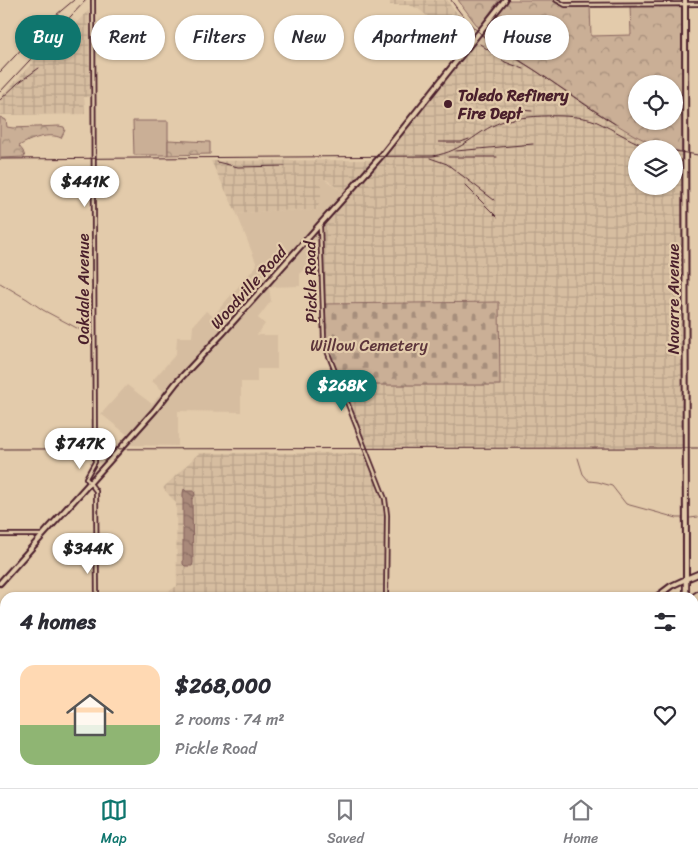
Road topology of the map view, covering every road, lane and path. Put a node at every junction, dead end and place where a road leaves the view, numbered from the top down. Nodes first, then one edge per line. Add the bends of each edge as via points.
1 (93, 0) edge
2 (505, 0) edge
3 (557, 1) edge
4 (685, 2) edge
5 (698, 4) edge
6 (320, 225) junction
7 (89, 484) junction
8 (0, 535) edge
9 (43, 535) junction
10 (698, 574) edge
11 (686, 579) junction
12 (0, 583) edge
13 (97, 592) edge
14 (386, 592) edge
15 (664, 592) edge
16 (686, 592) edge

1 - 7 street, Oakdale Avenue via 95,464 86,478
2 - 6 main road, Woodville Road via 396,138
3 - 4 street via 565,5
4 - 5 street
4 - 11 main road, Navarre Avenue
6 - 7 main road, Woodville Road
6 - 14 street, Pickle Road via 324,340 385,499
7 - 9 main road, Woodville Road
7 - 13 street via 96,491
8 - 9 street
9 - 12 main road, Woodville Road
10 - 11 highway
11 - 15 main road
11 - 16 highway, Navarre Avenue

